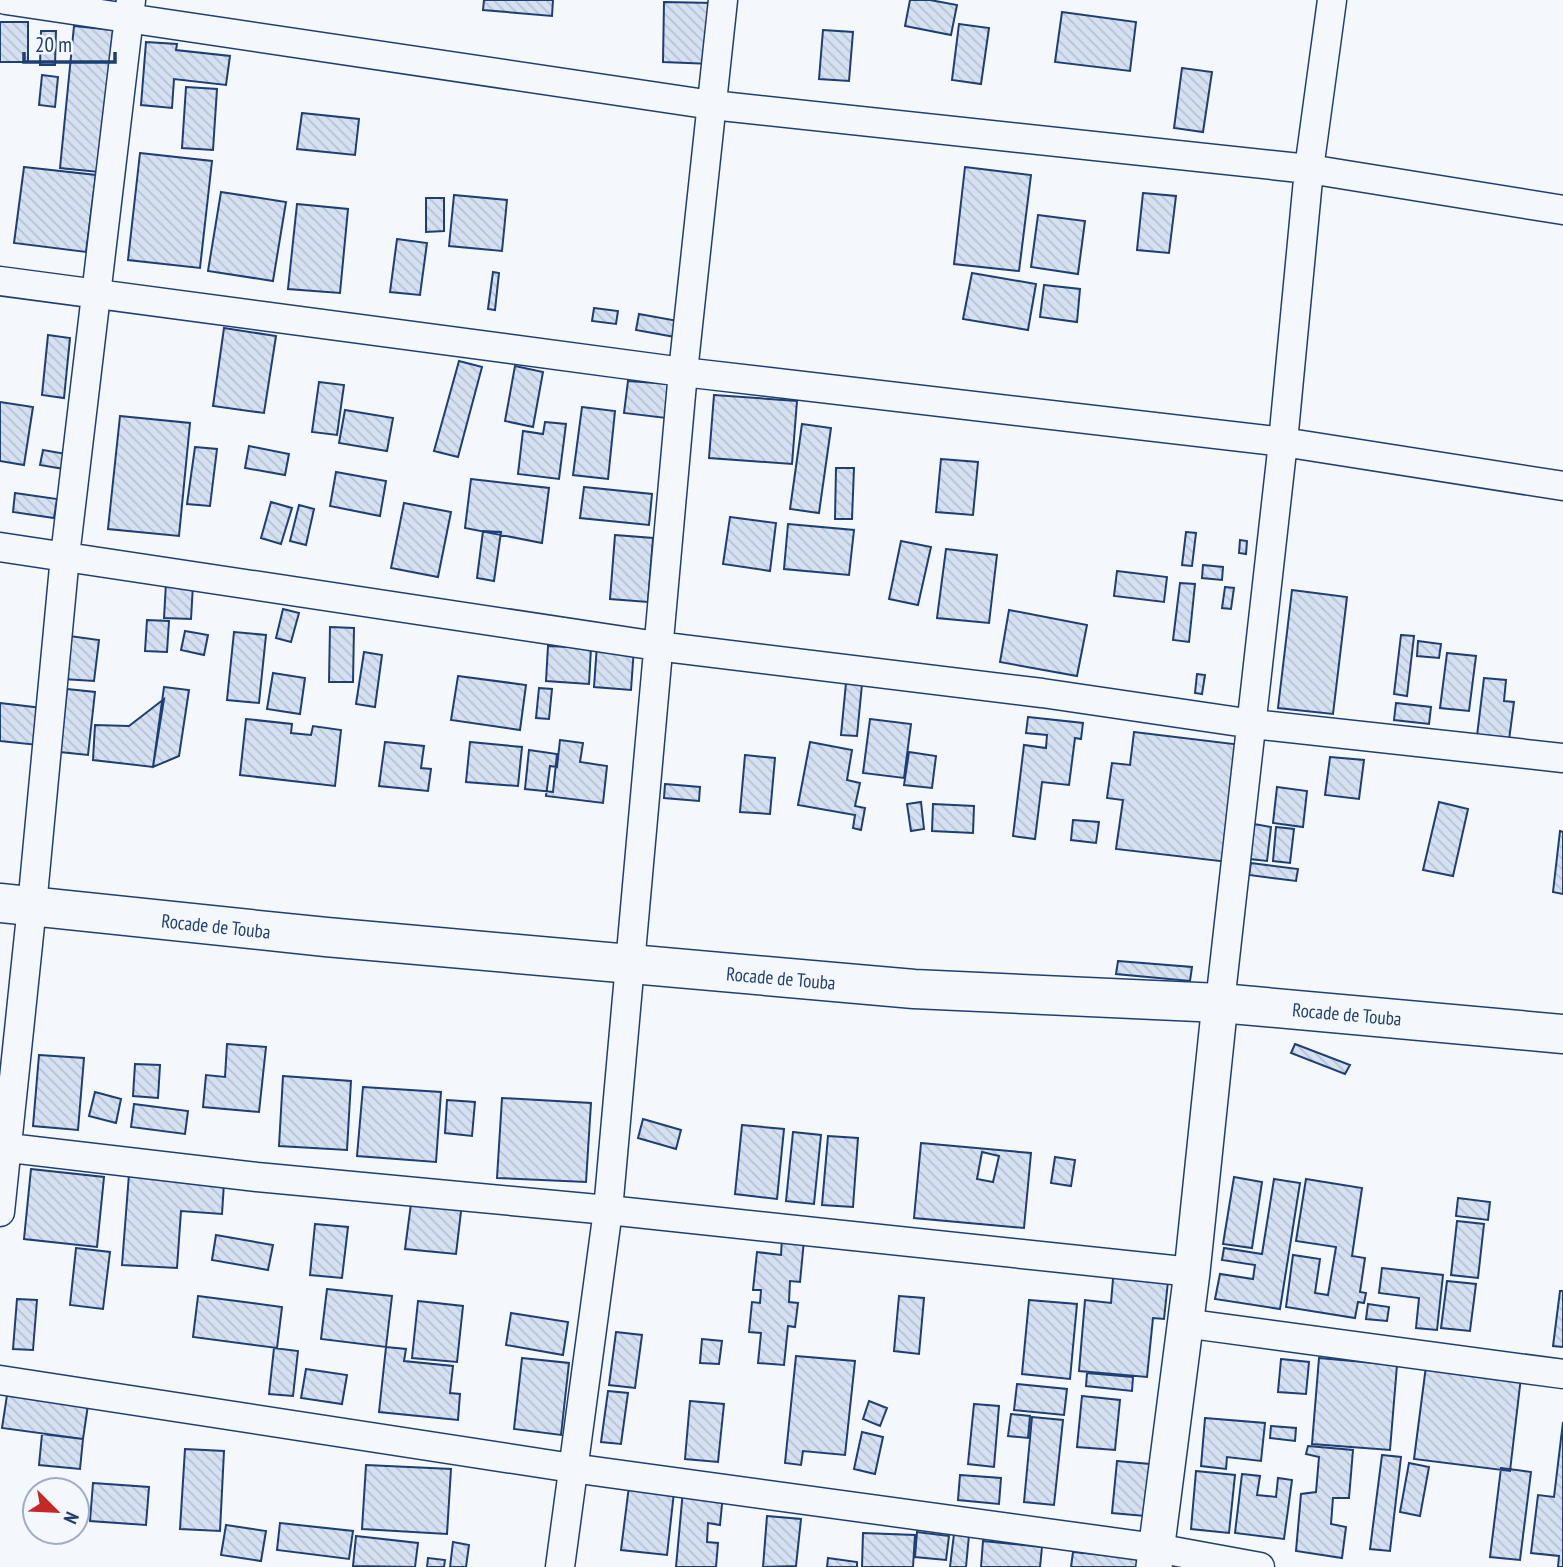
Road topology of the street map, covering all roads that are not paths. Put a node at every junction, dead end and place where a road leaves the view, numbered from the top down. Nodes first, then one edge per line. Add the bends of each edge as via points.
1 (6, 0) edge
2 (723, 0) edge
3 (1332, 0) edge
4 (130, 9) edge
5 (712, 105) junction
6 (1309, 169) junction
7 (1563, 210) edge
8 (0, 281) edge
9 (96, 295) junction
10 (682, 372) junction
11 (1283, 442) junction
12 (1563, 486) edge
13 (0, 547) edge
14 (65, 556) junction
15 (657, 646) junction
16 (1253, 724) junction
17 (1563, 758) edge
18 (16, 905) edge
19 (628, 965) junction
20 (1220, 1003) junction
21 (1563, 1034) edge
22 (4, 1148) edge
23 (608, 1210) junction
24 (0, 1212) edge
25 (1192, 1272) junction
26 (1184, 1323) junction
27 (1563, 1374) edge
28 (0, 1380) edge
29 (572, 1468) junction
30 (1155, 1558) edge
31 (560, 1567) edge
32 (1260, 1567) edge

1 - 4 street
2 - 5 street
3 - 6 street
4 - 5 street
4 - 9 street
5 - 6 street
5 - 10 street
6 - 7 street
6 - 11 street
8 - 9 street
9 - 10 street
9 - 14 street
10 - 11 street
10 - 15 street
11 - 12 street
11 - 16 street
13 - 14 street
14 - 15 street
14 - 18 street
15 - 16 street
15 - 19 street
16 - 17 street
16 - 20 street
18 - 19 main road, Rocade de Touba
18 - 22 street
19 - 20 main road, Rocade de Touba via 914,989
19 - 23 street
20 - 21 main road, Rocade de Touba
20 - 25 street
22 - 23 street
22 - 24 street
23 - 25 street
23 - 29 street
25 - 26 street
26 - 27 street
26 - 30 street
28 - 29 street
29 - 30 street
29 - 31 street
30 - 32 street

